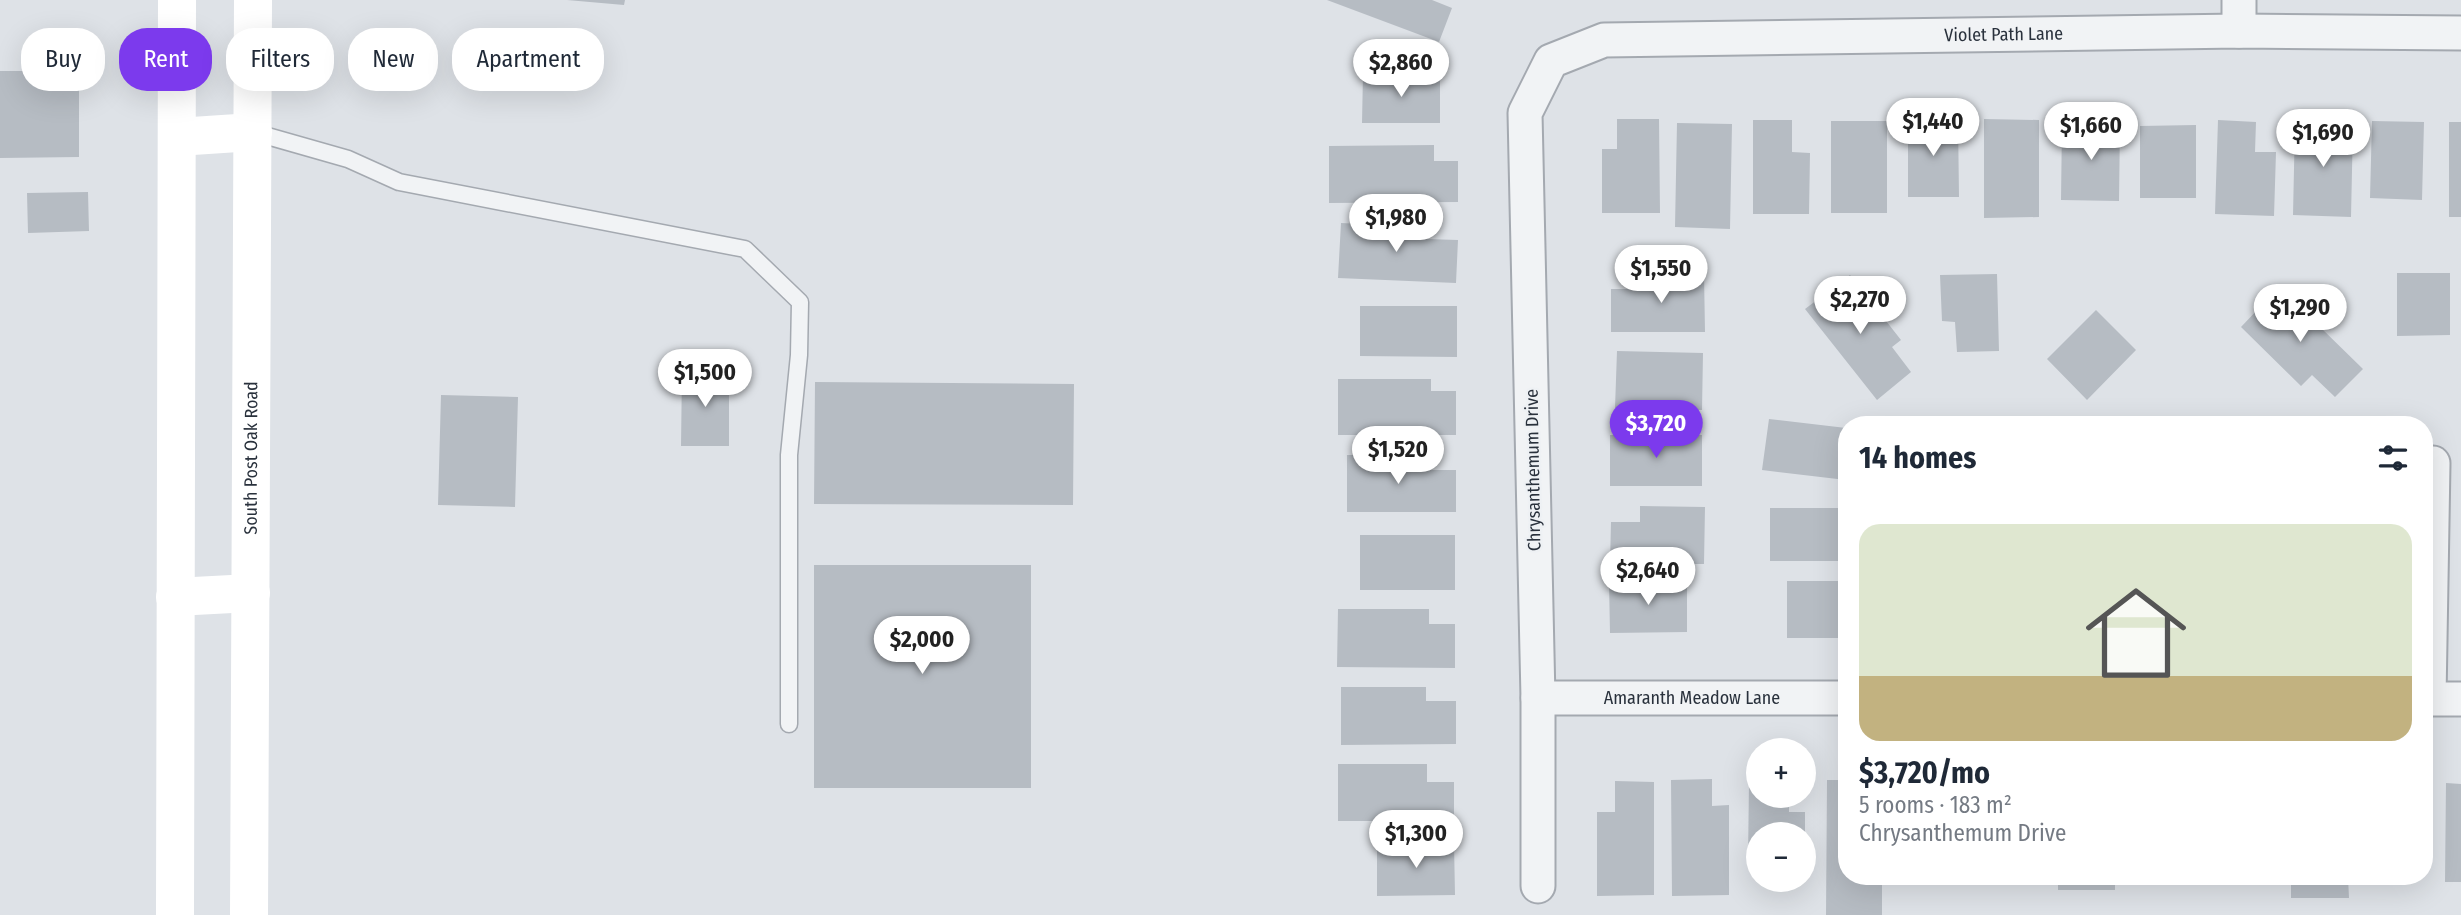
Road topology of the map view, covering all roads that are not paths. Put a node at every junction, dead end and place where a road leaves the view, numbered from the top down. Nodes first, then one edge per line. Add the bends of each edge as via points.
1 (177, 0) edge
2 (253, 0) edge
3 (2239, 16) edge
4 (2461, 33) edge
5 (1551, 61) joint
6 (253, 132) junction
7 (177, 137) junction
8 (2433, 463) dead end
9 (251, 593) junction
10 (175, 597) junction
11 (1538, 698) junction
12 (1838, 698) edge
13 (2438, 699) edge
14 (789, 724) dead end
15 (1538, 886) dead end
16 (175, 915) edge
17 (249, 915) edge

1 - 7 main road
2 - 6 main road, South Post Oak Road
3 - 4 street, Violet Path Lane
3 - 5 street, Violet Path Lane via 1604,40
5 - 11 street, Chrysanthemum Drive via 1525,113
6 - 7 main road
6 - 9 main road, South Post Oak Road
6 - 14 lane via 348,159 399,183 745,249 800,302 789,455
7 - 10 main road
8 - 13 street
9 - 10 main road
9 - 17 main road, South Post Oak Road
10 - 16 main road
11 - 12 street, Amaranth Meadow Lane
11 - 15 street, Chrysanthemum Drive

